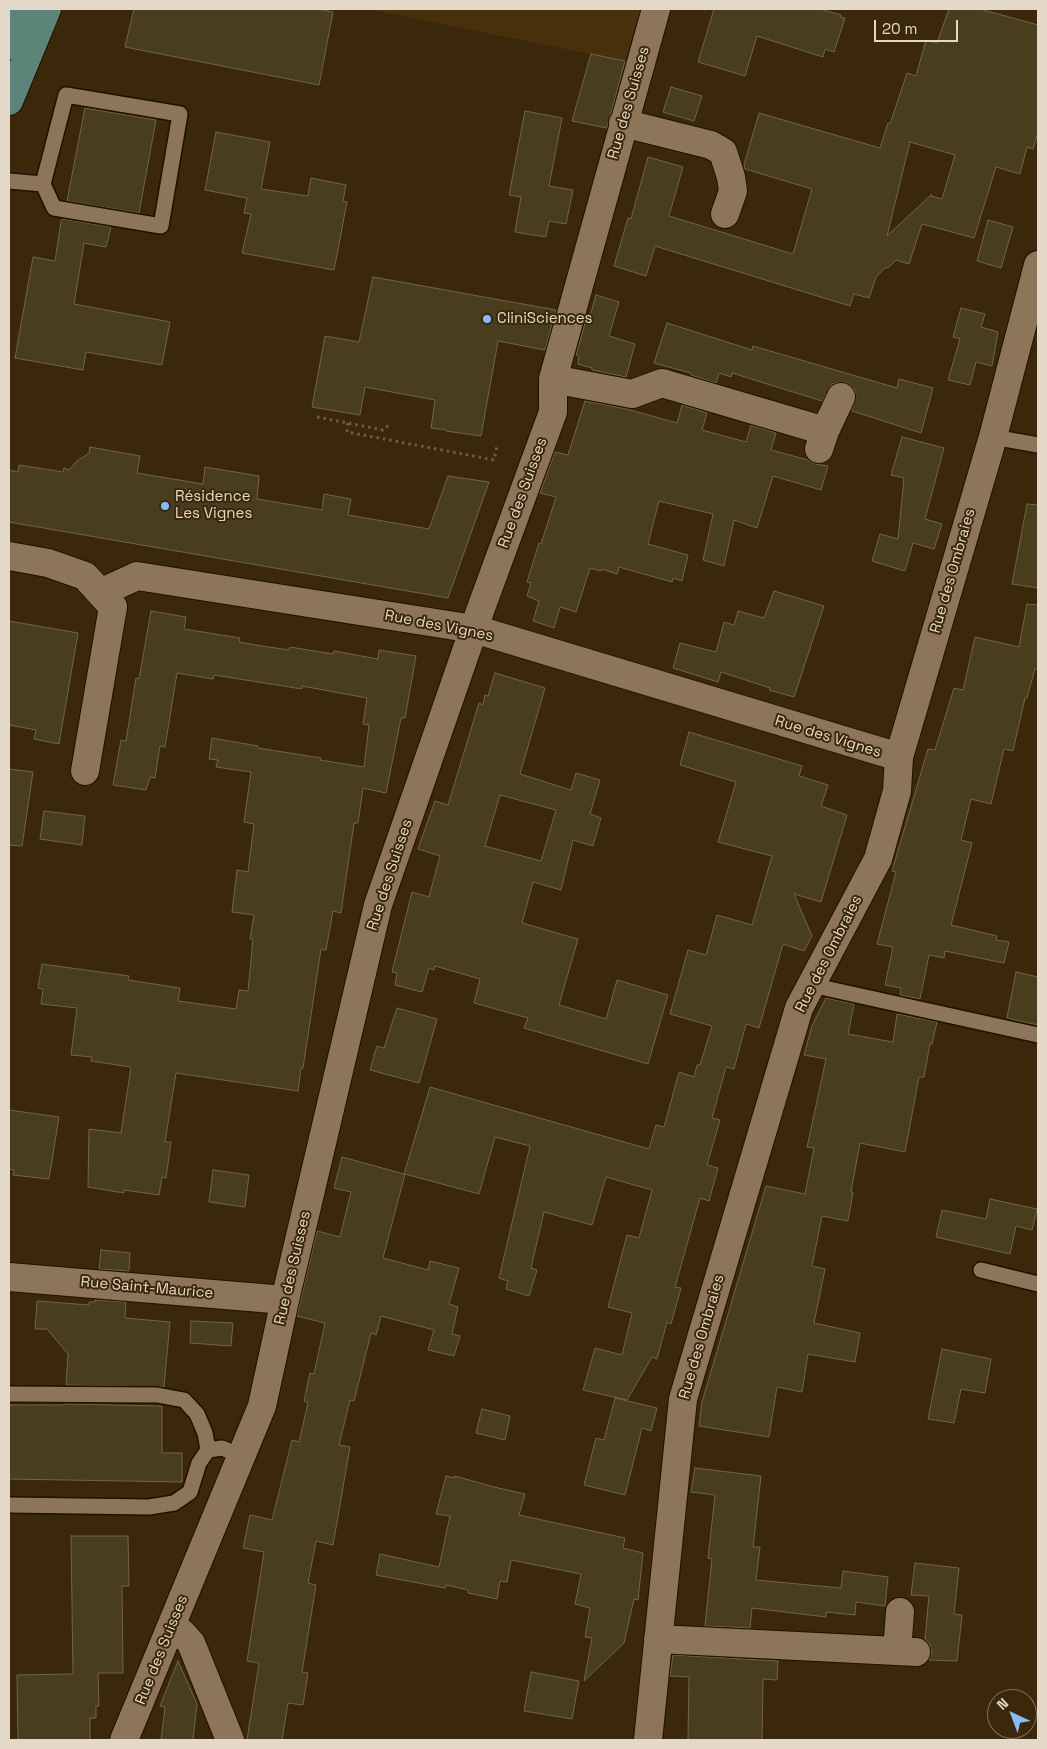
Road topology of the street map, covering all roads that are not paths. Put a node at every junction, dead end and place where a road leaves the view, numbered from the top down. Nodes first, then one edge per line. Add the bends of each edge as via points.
1 (22, 9) edge
2 (47, 9) edge
3 (656, 9) edge
4 (9, 45) edge
5 (9, 101) edge
6 (624, 123) junction
7 (9, 181) edge
8 (43, 184) junction
9 (725, 214) dead end
10 (1038, 265) edge
11 (553, 379) junction
12 (841, 397) dead end
13 (992, 437) junction
14 (1038, 445) edge
15 (9, 556) edge
16 (100, 593) junction
17 (474, 629) junction
18 (899, 757) junction
19 (85, 770) dead end
20 (811, 985) junction
21 (1038, 1035) edge
22 (981, 1270) dead end
23 (9, 1277) edge
24 (1038, 1284) edge
25 (285, 1300) junction
26 (9, 1394) edge
27 (208, 1450) junction
28 (242, 1456) junction
29 (9, 1504) edge
30 (900, 1612) dead end
31 (172, 1628) junction
32 (658, 1639) junction
33 (124, 1740) edge
34 (230, 1740) edge
35 (648, 1740) edge

1 - 4 main road
2 - 5 main road
3 - 6 street, Rue des Suisses
6 - 9 street via 711,145 723,152 733,191
6 - 11 street, Rue des Suisses
7 - 8 lane
8 - 8 lane via 54,208 161,226 180,114 66,95
10 - 13 street, Rue des Ombraies
11 - 12 street via 632,394 662,383 822,440
11 - 17 street, Rue des Suisses via 553,412
13 - 14 lane
13 - 18 street, Rue des Ombraies
15 - 16 street via 48,563 85,576
16 - 17 street, Rue des Vignes via 138,576
16 - 19 street via 113,607
17 - 18 street, Rue des Vignes
17 - 25 street, Rue des Suisses via 378,905
18 - 20 street, Rue des Ombraies via 896,791 878,860
20 - 21 lane
20 - 32 street, Rue des Ombraies via 799,1008 683,1399
22 - 24 lane
23 - 25 street, Rue Saint-Maurice
25 - 28 street, Rue des Suisses via 262,1406
26 - 27 lane via 157,1395 184,1400 197,1414
27 - 28 lane via 222,1448
27 - 29 lane via 198,1463 190,1492 174,1503 149,1507
28 - 31 street, Rue des Suisses
30 - 32 street via 906,1652
31 - 33 street, Rue des Suisses
31 - 34 street via 191,1643
32 - 35 street, Rue des Ombraies

